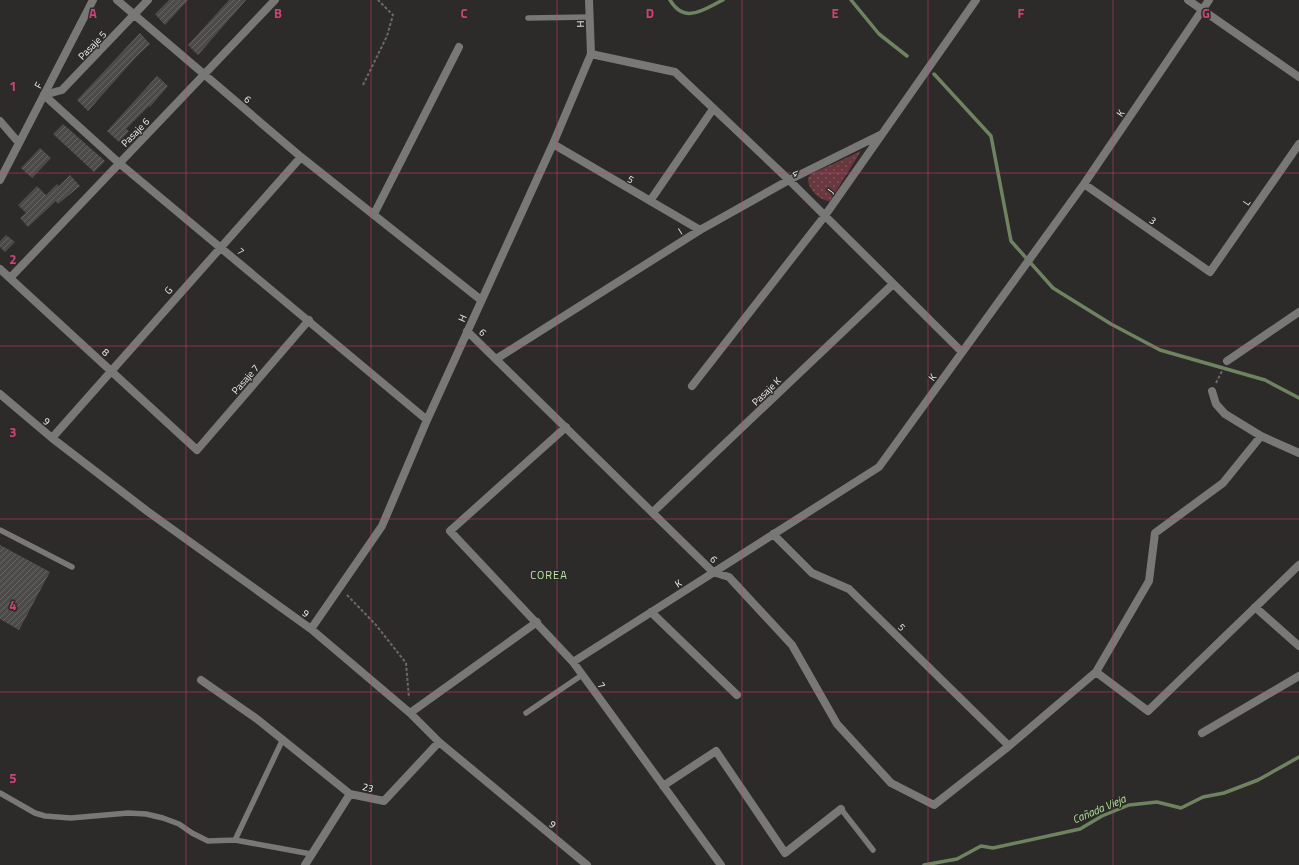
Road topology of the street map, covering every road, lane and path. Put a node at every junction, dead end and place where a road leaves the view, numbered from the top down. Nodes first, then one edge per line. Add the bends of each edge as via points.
1 (94, 0) edge
2 (117, 0) edge
3 (148, 0) edge
4 (275, 0) edge
5 (378, 0) edge
6 (976, 0) edge
7 (1188, 0) edge
8 (1209, 0) edge
9 (589, 2) edge
10 (1202, 10) junction
11 (134, 16) junction
12 (590, 17) junction
13 (528, 18) dead end
14 (459, 47) dead end
15 (591, 54) junction
16 (203, 74) junction
17 (1299, 77) edge
18 (363, 85) dead end
19 (44, 95) junction
20 (713, 108) junction
21 (0, 121) edge
22 (883, 133) junction
23 (19, 143) junction
24 (552, 144) junction
25 (1299, 144) edge
26 (300, 157) junction
27 (119, 163) junction
28 (0, 180) edge
29 (788, 180) junction
30 (1084, 184) junction
31 (650, 201) junction
32 (374, 214) junction
33 (824, 217) junction
34 (700, 230) junction
35 (220, 247) junction
36 (0, 269) edge
37 (1210, 272) joint
38 (10, 278) junction
39 (893, 284) junction
40 (481, 300) junction
41 (1299, 312) edge
42 (309, 320) junction
43 (467, 330) junction
44 (962, 352) junction
45 (496, 359) junction
46 (1227, 360) joint
47 (111, 370) junction
48 (692, 386) dead end
49 (1212, 391) joint
50 (0, 394) edge
51 (426, 420) junction
52 (566, 427) junction
53 (1261, 436) junction
54 (52, 438) junction
55 (196, 450) joint
56 (1299, 453) edge
57 (653, 512) junction
58 (0, 530) edge
59 (773, 534) junction
60 (1299, 565) edge
61 (72, 567) dead end
62 (713, 572) junction
63 (340, 587) junction
64 (1256, 607) junction
65 (651, 612) junction
66 (537, 622) junction
67 (311, 629) junction
68 (1299, 646) edge
69 (573, 662) junction
70 (1096, 672) junction
71 (582, 675) junction
72 (1299, 676) edge
73 (201, 680) dead end
74 (737, 695) dead end
75 (410, 713) junction
76 (526, 713) dead end
77 (1202, 733) dead end
78 (283, 739) junction
79 (439, 742) junction
80 (1009, 746) junction
81 (663, 786) junction
82 (0, 793) edge
83 (350, 794) junction
84 (841, 809) joint
85 (235, 840) junction
86 (873, 850) dead end
87 (311, 854) junction
88 (305, 865) edge
89 (587, 865) edge
90 (721, 865) edge

1 - 19 street, F
2 - 11 street, 6
3 - 11 street, Pasaje 5
4 - 16 street, Pasaje 6
5 - 18 path via 393,15 387,36
6 - 22 street, J
7 - 10 street
8 - 10 street, K
9 - 12 street, H
10 - 17 street
10 - 30 street, K
11 - 16 street, 6
11 - 19 street, Pasaje 5 via 62,90
12 - 13 lane
12 - 15 street, H
14 - 32 street
15 - 20 street, 4 via 675,72
15 - 24 street, H
16 - 26 street, 6
16 - 27 street, Pasaje 6
19 - 23 street, F
19 - 27 street, 7
20 - 29 street, 4
20 - 31 street
21 - 23 street
22 - 29 street, I
22 - 33 street, J
23 - 28 street, F
24 - 31 street, 5
24 - 40 street, H
25 - 37 street, L
26 - 32 street, 6
26 - 35 street, G
27 - 35 street, 7
27 - 38 street, Pasaje 6
29 - 33 street, 4
29 - 34 street, I
30 - 37 street, 3
30 - 44 street, K
31 - 34 street, 5
32 - 40 street, 6
33 - 39 street, 4
33 - 48 street, J
34 - 45 street, I
35 - 42 street, 7
35 - 47 street, G
36 - 38 street, 8
38 - 47 street, 8
39 - 44 street, 4
39 - 57 street, Pasaje K
40 - 43 street, H
41 - 46 street
42 - 51 street, 7
42 - 55 street, Pasaje 7
43 - 45 street, 6
43 - 51 street, H
44 - 59 street, K via 879,467
45 - 52 street, 6
46 - 49 path
47 - 54 street, G
47 - 55 street, 8
49 - 53 street via 1216,404 1225,414
50 - 54 street, 9
51 - 63 street, H via 382,526
52 - 57 street, 6
52 - 66 street, 7 via 450,531
53 - 56 street
53 - 70 street via 1223,483 1155,533 1149,581
54 - 67 street, 9 via 147,511
57 - 62 street, 6
58 - 61 lane
59 - 62 street, K
59 - 80 street, 5 via 812,573 849,589
60 - 64 street
62 - 65 street, K
62 - 80 street, 6 via 729,577 792,645 837,724 891,783 934,804
63 - 67 street, H
63 - 75 path via 376,625 406,663
64 - 68 street
64 - 70 street via 1148,711
65 - 69 street, K
65 - 74 street
66 - 69 street, 7
66 - 75 street
67 - 75 street, 9
69 - 71 street, 7
70 - 80 street
71 - 76 lane
71 - 81 street, 7
72 - 77 street
73 - 78 street
75 - 79 street, 9
78 - 83 street
78 - 85 lane
79 - 83 street, 23 via 384,801
79 - 89 street, 9
81 - 84 street via 716,751 785,853
81 - 90 street, 7
82 - 85 lane via 45,816 71,818 146,814 179,824 208,840
83 - 87 street, 23
84 - 86 lane
85 - 87 lane
87 - 88 street, 23

